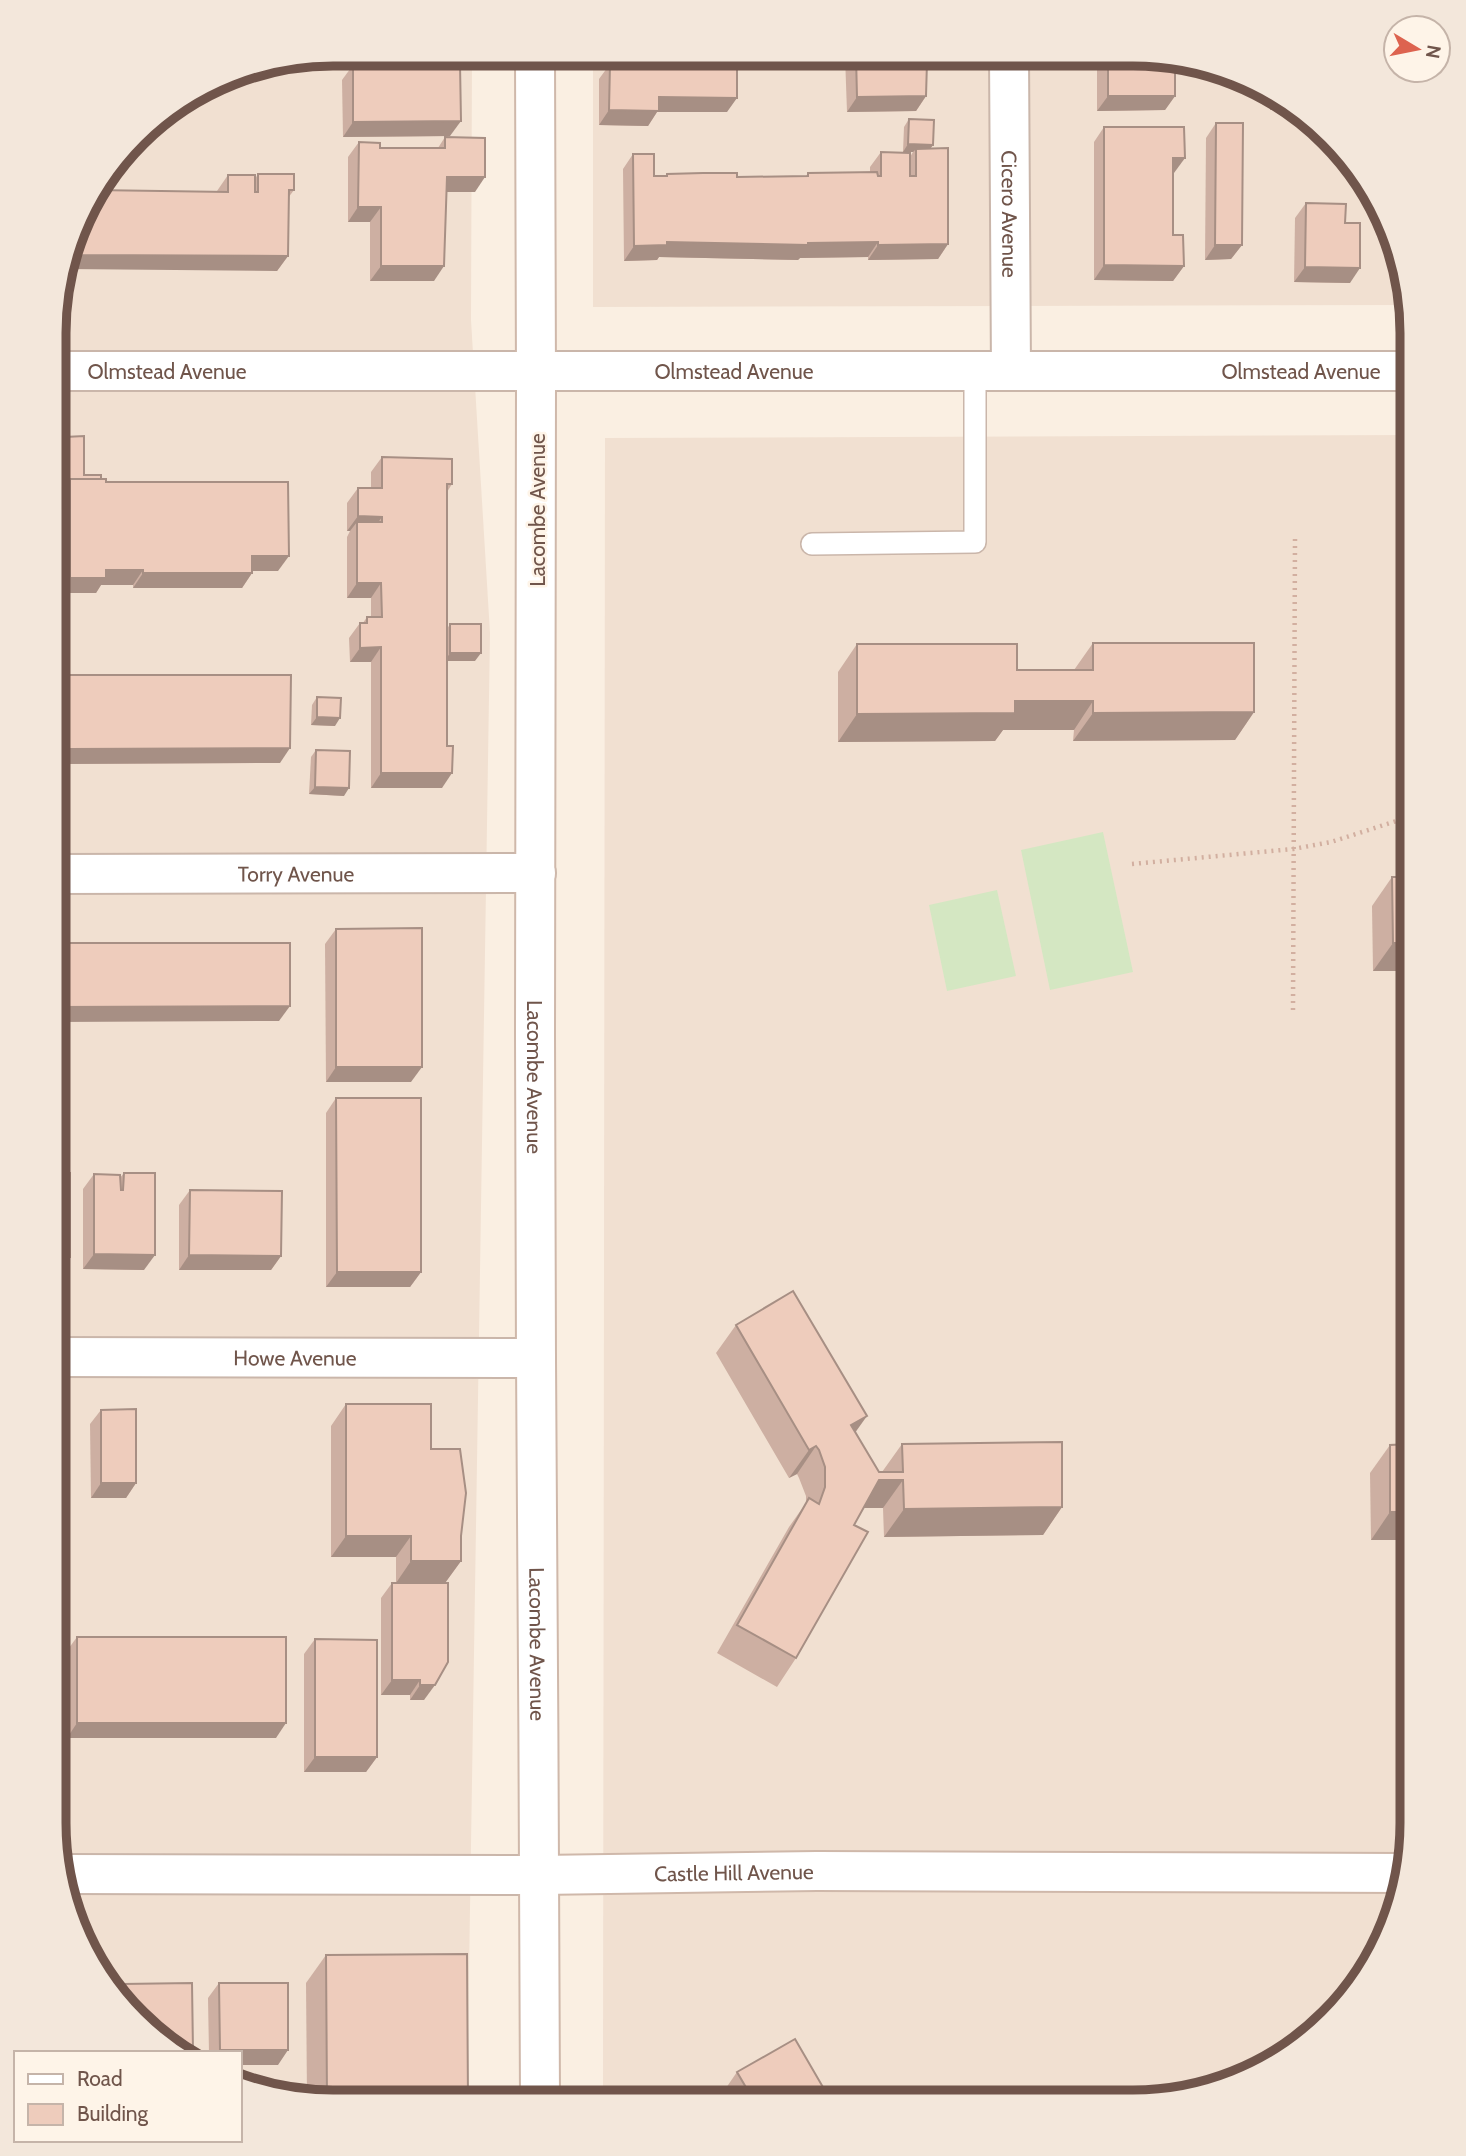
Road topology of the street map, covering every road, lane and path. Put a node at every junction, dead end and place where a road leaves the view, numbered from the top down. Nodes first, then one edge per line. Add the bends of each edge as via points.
1 (535, 66) edge
2 (1008, 66) edge
3 (537, 370) junction
4 (66, 371) edge
5 (993, 371) junction
6 (1400, 371) edge
7 (1295, 538) dead end
8 (812, 544) dead end
9 (1400, 820) edge
10 (1293, 849) junction
11 (1132, 864) dead end
12 (536, 873) junction
13 (66, 874) edge
14 (1293, 1010) dead end
15 (66, 1357) edge
16 (536, 1358) junction
17 (1394, 1873) edge
18 (72, 1874) edge
19 (540, 1875) junction
20 (540, 2090) edge

1 - 3 street, Lacombe Avenue
2 - 5 street, Cicero Avenue
3 - 4 street, Olmstead Avenue
3 - 5 street, Olmstead Avenue
3 - 12 street, Lacombe Avenue
5 - 6 street, Olmstead Avenue
5 - 8 lane via 975,542
7 - 10 path
9 - 10 path
10 - 11 path
10 - 14 path
12 - 13 street, Torry Avenue
12 - 16 street, Lacombe Avenue
15 - 16 street, Howe Avenue
16 - 19 street, Lacombe Avenue
17 - 19 street, Castle Hill Avenue
18 - 19 street, Castle Hill Avenue
19 - 20 street, Lacombe Avenue

